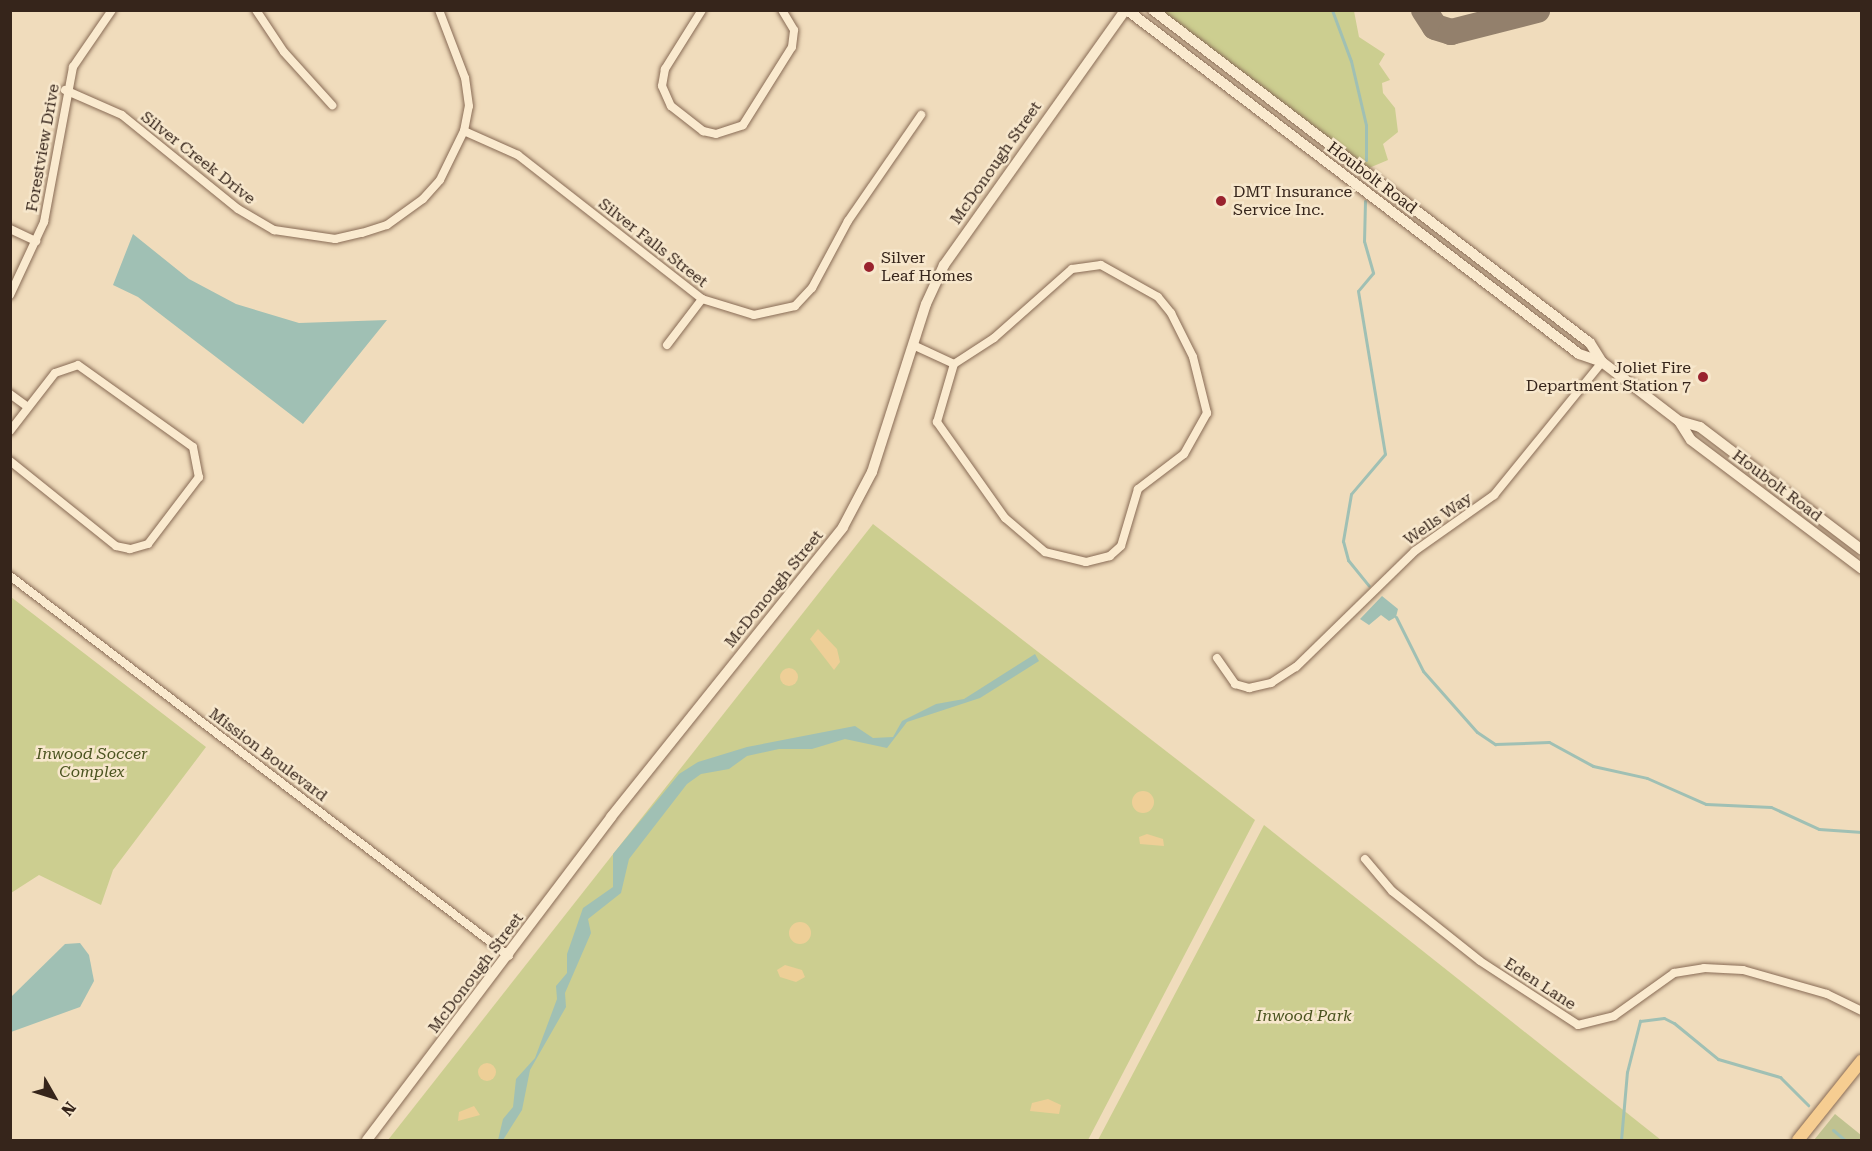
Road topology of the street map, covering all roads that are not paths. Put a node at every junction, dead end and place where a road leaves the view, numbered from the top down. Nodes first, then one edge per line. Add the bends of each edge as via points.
1 (112, 10) edge
2 (256, 10) edge
3 (439, 10) edge
4 (702, 10) edge
5 (782, 10) edge
6 (1126, 10) edge
7 (1153, 10) edge
8 (65, 90) junction
9 (332, 105) dead end
10 (921, 115) dead end
11 (464, 131) junction
12 (10, 229) edge
13 (36, 241) junction
14 (10, 295) edge
15 (702, 299) junction
16 (667, 345) dead end
17 (913, 345) junction
18 (1602, 362) junction
19 (954, 364) junction
20 (10, 394) edge
21 (28, 407) junction
22 (1679, 421) junction
23 (12, 425) edge
24 (10, 461) edge
25 (1862, 550) edge
26 (1862, 570) edge
27 (10, 576) edge
28 (1217, 658) dead end
29 (1365, 859) dead end
30 (509, 956) junction
31 (1862, 1011) edge
32 (1862, 1060) edge
33 (367, 1140) edge
34 (1798, 1140) edge

1 - 8 street, Forestview Drive via 73,67
2 - 9 street via 284,52
3 - 11 street, Silver Creek Drive via 465,78 469,106
4 - 5 street via 665,69 662,86 670,106 716,134 743,125 792,47 794,30
6 - 17 main road, McDonough Street via 968,227 926,304
6 - 18 main road, Houbolt Road via 1579,354
7 - 18 main road, Houbolt Road via 1590,343
8 - 11 street, Silver Creek Drive via 122,115 238,209 274,230 303,236 362,233 406,213 440,180
8 - 13 street, Forestview Drive via 44,222
10 - 15 street, Silver Falls Street via 848,221 812,288 795,306 754,315
11 - 15 street, Silver Falls Street via 518,155
12 - 13 street
13 - 14 street, Forestview Drive
15 - 16 street
17 - 19 street
17 - 30 main road, McDonough Street via 872,472 843,527 611,817
18 - 22 main road, Houbolt Road
18 - 28 street, Wells Way via 1494,495 1415,551 1296,667 1271,683 1249,688 1235,684
19 - 19 street via 938,407 941,433 1005,518 1045,552 1067,560 1086,562 1110,556 1121,546 1138,489 1184,454 1207,413 1193,357 1171,313 1158,297 1101,265 1063,275 994,338
20 - 21 street
21 - 23 street
21 - 24 street via 64,369 78,365 99,375 193,447 199,477 148,544 116,546
22 - 25 main road, Houbolt Road via 1700,427
22 - 26 main road, Houbolt Road via 1691,440
27 - 30 street, Mission Boulevard
29 - 31 street, Eden Lane via 1392,891 1480,961 1578,1024 1614,1016 1674,973 1704,968 1754,973 1827,994
30 - 33 main road, McDonough Street
32 - 34 main road

